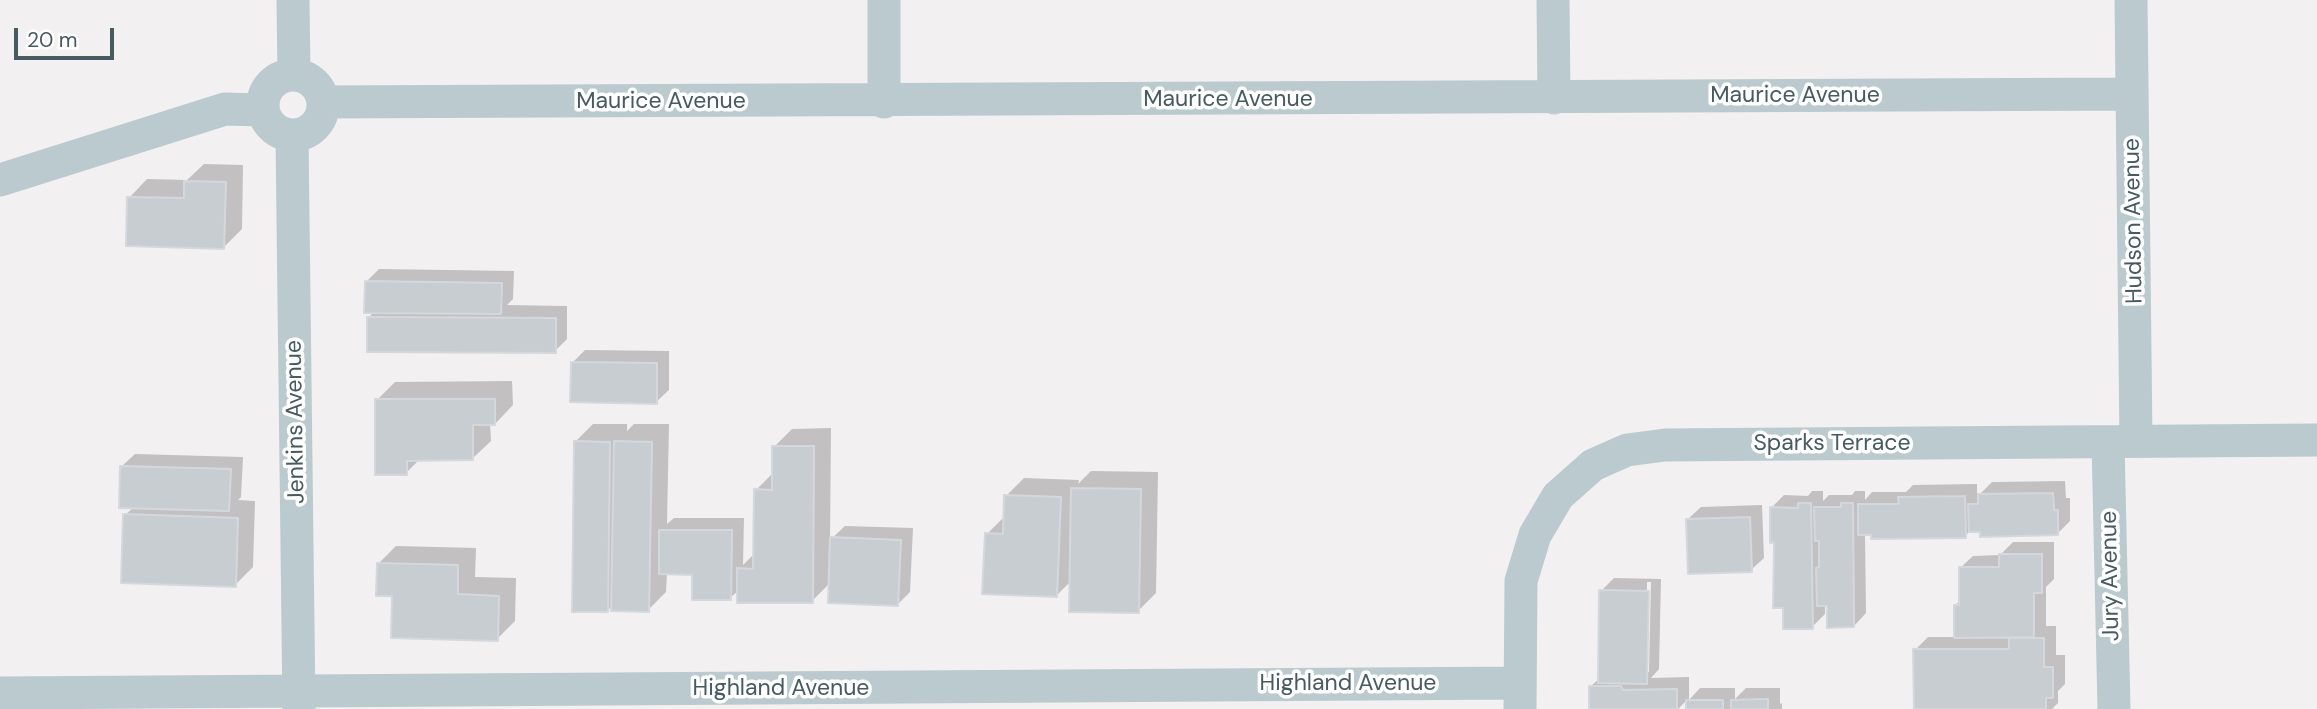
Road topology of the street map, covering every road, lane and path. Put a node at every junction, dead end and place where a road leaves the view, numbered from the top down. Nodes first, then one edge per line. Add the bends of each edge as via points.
1 (293, 0) edge
2 (884, 0) edge
3 (1553, 0) edge
4 (2131, 0) edge
5 (294, 74) junction
6 (2132, 94) junction
7 (1554, 98) junction
8 (884, 102) junction
9 (323, 103) junction
10 (262, 110) junction
11 (292, 136) junction
12 (0, 180) edge
13 (2317, 440) edge
14 (2122, 442) junction
15 (0, 693) edge
16 (1520, 696) edge
17 (1189, 697) edge
18 (638, 699) edge
19 (299, 701) edge
20 (2114, 709) edge

1 - 5 street
2 - 8 street
3 - 7 street
4 - 6 street, Hudson Avenue
5 - 9 street via 319,87
5 - 10 street via 273,81 264,93
6 - 7 street, Maurice Avenue
6 - 14 street, Hudson Avenue
7 - 8 street, Maurice Avenue
8 - 9 street, Maurice Avenue
9 - 11 street via 320,119 309,131
10 - 11 street via 278,132
10 - 12 street via 225,109
11 - 19 street, Jenkins Avenue
13 - 14 street, Sparks Terrace
14 - 16 street, Sparks Terrace via 1664,445 1627,450 1593,465 1558,496 1535,535 1521,581
14 - 20 street, Jury Avenue
15 - 19 street, Highland Avenue
16 - 17 street, Highland Avenue
17 - 18 street, Highland Avenue
18 - 19 street, Highland Avenue

